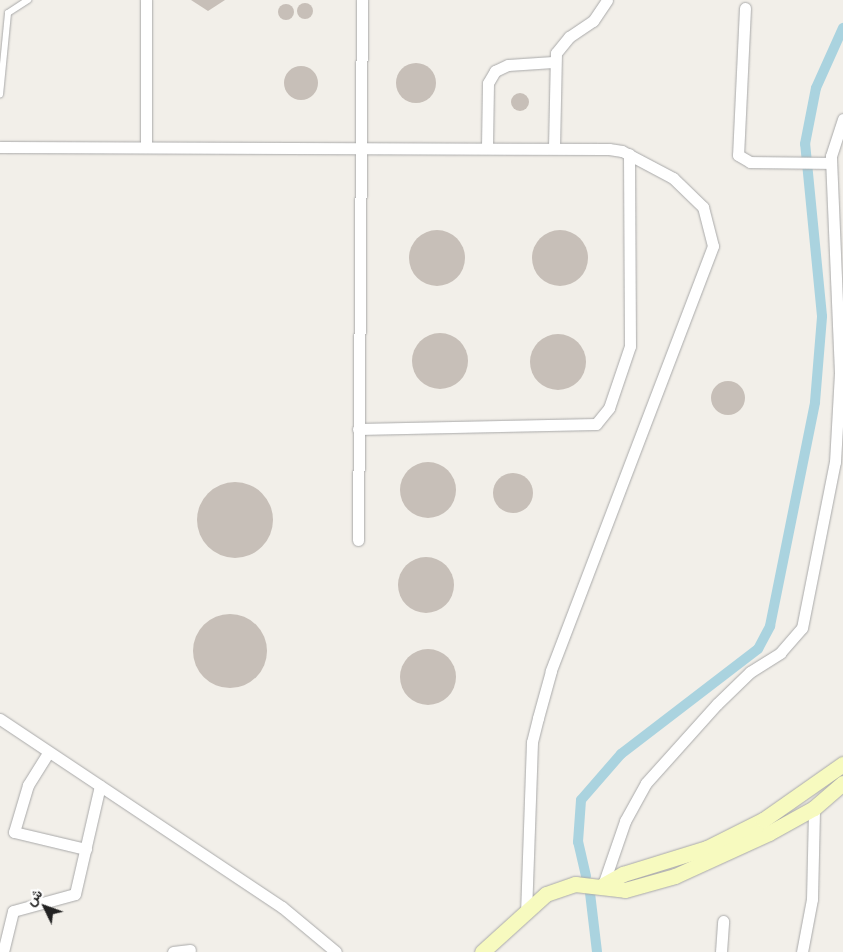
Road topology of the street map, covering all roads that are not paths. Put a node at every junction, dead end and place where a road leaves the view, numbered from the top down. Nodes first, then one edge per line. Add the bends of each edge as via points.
1 (28, 0) edge
2 (146, 0) edge
3 (362, 0) edge
4 (607, 0) edge
5 (744, 8) dead end
6 (553, 62) junction
7 (0, 96) edge
8 (843, 119) edge
9 (359, 145) junction
10 (0, 146) edge
11 (146, 146) junction
12 (487, 147) junction
13 (554, 148) junction
14 (629, 154) junction
15 (829, 163) junction
16 (837, 227) edge
17 (841, 303) edge
18 (358, 429) junction
19 (839, 462) edge
20 (358, 540) dead end
21 (0, 718) edge
22 (48, 753) junction
23 (843, 764) edge
24 (843, 783) edge
25 (100, 786) junction
26 (814, 808) junction
27 (766, 827) junction
28 (86, 848) junction
29 (603, 885) junction
30 (526, 912) junction
31 (4, 917) edge
32 (723, 921) dead end
33 (190, 950) dead end
34 (488, 950) edge
35 (2, 952) edge
36 (173, 952) edge
37 (336, 952) edge
38 (721, 952) edge
39 (802, 952) edge

1 - 7 lane via 8,12
2 - 11 street
3 - 9 street
4 - 6 street via 593,21 562,44
5 - 15 street via 738,154 750,162
6 - 12 street via 501,67 490,77
6 - 13 street
8 - 15 street
9 - 11 street
9 - 12 street
9 - 18 street
10 - 11 street
12 - 13 street
13 - 14 street
14 - 18 street via 630,346 609,408 596,424
14 - 30 street via 687,188 710,223 713,246 546,690 532,742
15 - 16 street
16 - 17 street
17 - 19 street
18 - 20 street
19 - 29 street via 802,628 780,653 750,672 646,783 626,821
21 - 22 street
22 - 25 street
22 - 28 street via 28,785 14,832
23 - 27 street
24 - 26 street
25 - 28 street
25 - 37 street via 282,907
26 - 27 street
26 - 39 street via 812,900
27 - 29 street via 676,876 625,890
28 - 31 street via 72,897 16,910
29 - 30 street via 575,884 546,894
30 - 34 street
31 - 35 street
32 - 38 street
33 - 36 street

